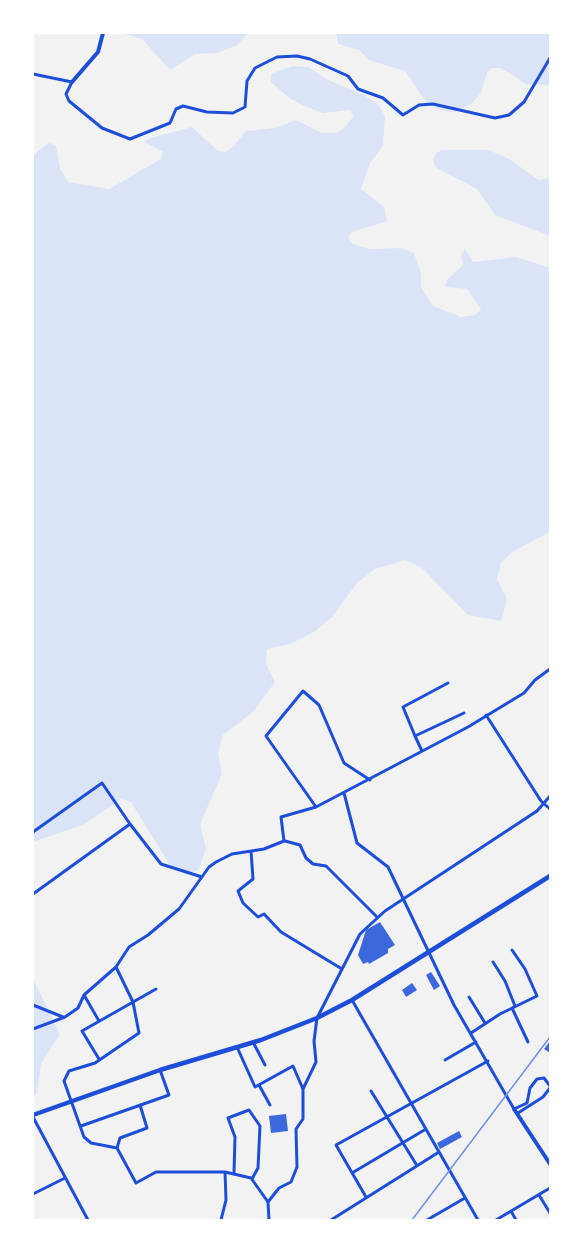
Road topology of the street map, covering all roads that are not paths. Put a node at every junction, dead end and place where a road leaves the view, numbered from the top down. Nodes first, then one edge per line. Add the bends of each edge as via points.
1 (103, 33) edge
2 (550, 58) edge
3 (33, 74) edge
4 (72, 82) junction
5 (550, 669) edge
6 (448, 682) dead end
7 (464, 713) dead end
8 (486, 715) junction
9 (415, 736) junction
10 (422, 752) junction
11 (370, 780) junction
12 (344, 793) junction
13 (550, 795) edge
14 (545, 802) junction
15 (316, 807) junction
16 (550, 809) edge
17 (130, 824) junction
18 (33, 832) edge
19 (284, 841) junction
20 (251, 851) junction
21 (550, 876) edge
22 (202, 877) junction
23 (33, 894) edge
24 (404, 898) junction
25 (377, 917) junction
26 (512, 950) dead end
27 (427, 952) junction
28 (493, 962) dead end
29 (116, 967) junction
30 (342, 969) junction
31 (156, 989) dead end
32 (84, 995) junction
33 (469, 997) dead end
34 (352, 1000) junction
35 (133, 1002) junction
36 (33, 1005) edge
37 (514, 1007) junction
38 (65, 1017) junction
39 (317, 1017) junction
40 (99, 1022) junction
41 (485, 1023) junction
42 (33, 1029) edge
43 (471, 1033) junction
44 (253, 1042) junction
45 (477, 1042) junction
46 (528, 1042) dead end
47 (237, 1047) junction
48 (99, 1059) junction
49 (446, 1060) dead end
50 (488, 1060) junction
51 (265, 1065) dead end
52 (160, 1070) junction
53 (259, 1085) junction
54 (550, 1087) edge
55 (303, 1089) junction
56 (371, 1090) dead end
57 (72, 1101) junction
58 (411, 1103) junction
59 (140, 1105) junction
60 (270, 1105) dead end
61 (516, 1111) junction
62 (33, 1116) edge
63 (387, 1116) junction
64 (81, 1126) junction
65 (426, 1129) junction
66 (403, 1143) junction
67 (117, 1148) junction
68 (439, 1152) junction
69 (416, 1164) junction
70 (550, 1164) edge
71 (225, 1172) junction
72 (352, 1173) junction
73 (234, 1174) junction
74 (65, 1178) junction
75 (252, 1179) junction
76 (550, 1188) edge
77 (33, 1194) edge
78 (539, 1195) junction
79 (366, 1197) junction
80 (465, 1198) junction
81 (268, 1202) junction
82 (511, 1211) junction
83 (550, 1213) edge
84 (88, 1220) edge
85 (221, 1220) edge
86 (270, 1220) edge
87 (331, 1220) edge
88 (427, 1220) edge
89 (478, 1220) edge
90 (496, 1220) edge
91 (516, 1220) edge

1 - 4 street via 98,52
2 - 4 street via 524,102 509,115 495,118 433,104 420,105 403,115 383,98 358,89 348,76 310,59 277,57 255,68 247,81 245,107 233,113 183,106 176,109 170,123 130,139 102,128 69,101 66,94
3 - 4 street
5 - 8 street via 524,693
6 - 9 street via 403,707
7 - 9 street
8 - 10 street
8 - 14 street
9 - 10 street
10 - 11 street
11 - 12 street
11 - 15 street via 344,763 319,705 303,691 266,736
12 - 15 street
12 - 24 street via 357,843 385,863
13 - 14 street
14 - 16 street
14 - 24 street
15 - 19 street via 281,817
17 - 18 street via 102,783
17 - 22 street via 160,864
17 - 23 street
19 - 20 street
19 - 25 street via 300,845 313,864 326,866
20 - 22 street via 216,862
20 - 30 street via 253,879 238,891 243,903 258,917 264,914 282,932
21 - 27 highway
22 - 29 street via 179,909 129,947
24 - 25 street
24 - 27 street
25 - 30 street via 360,934
26 - 37 street via 537,996
27 - 34 highway
27 - 43 street
28 - 37 street
29 - 32 street
29 - 35 street
30 - 39 street
31 - 35 street
32 - 38 street via 78,1008
32 - 40 street
33 - 41 street
34 - 39 highway
34 - 58 street
35 - 40 street
35 - 48 street via 139,1033
36 - 38 street
37 - 41 street
37 - 46 street
38 - 42 street
39 - 44 highway
39 - 55 street via 316,1062
40 - 48 street via 82,1031
41 - 43 street
43 - 45 street
44 - 47 highway
44 - 51 street
45 - 49 street
45 - 50 street
47 - 52 highway
47 - 53 street via 253,1086
48 - 57 street via 69,1071 64,1081
50 - 58 street
50 - 61 street
52 - 57 highway
52 - 59 street via 169,1095
53 - 55 street via 293,1066
53 - 60 street
54 - 61 street via 543,1097
54 - 61 street via 544,1078 537,1079 526,1103
55 - 81 street via 303,1119 295,1138 297,1167 291,1182 279,1188
56 - 63 street
57 - 62 highway
57 - 64 street
58 - 63 street
58 - 65 street
59 - 64 street
59 - 67 street via 147,1128 120,1138
61 - 70 street
62 - 74 street
63 - 66 street
63 - 72 street via 336,1145
64 - 67 street via 91,1143
65 - 66 street
65 - 68 street
66 - 69 street
66 - 72 street
67 - 71 street via 136,1183 156,1172
68 - 69 street
68 - 80 street
69 - 79 street
71 - 73 street
71 - 85 street via 226,1200
72 - 79 street
73 - 75 street
73 - 75 street via 235,1137 228,1118 245,1109 260,1126 258,1168
74 - 77 street
74 - 84 street
75 - 81 street
76 - 78 street
78 - 82 street
78 - 83 street
79 - 87 street
80 - 88 street
80 - 89 street
81 - 86 street
82 - 90 street
82 - 91 street

